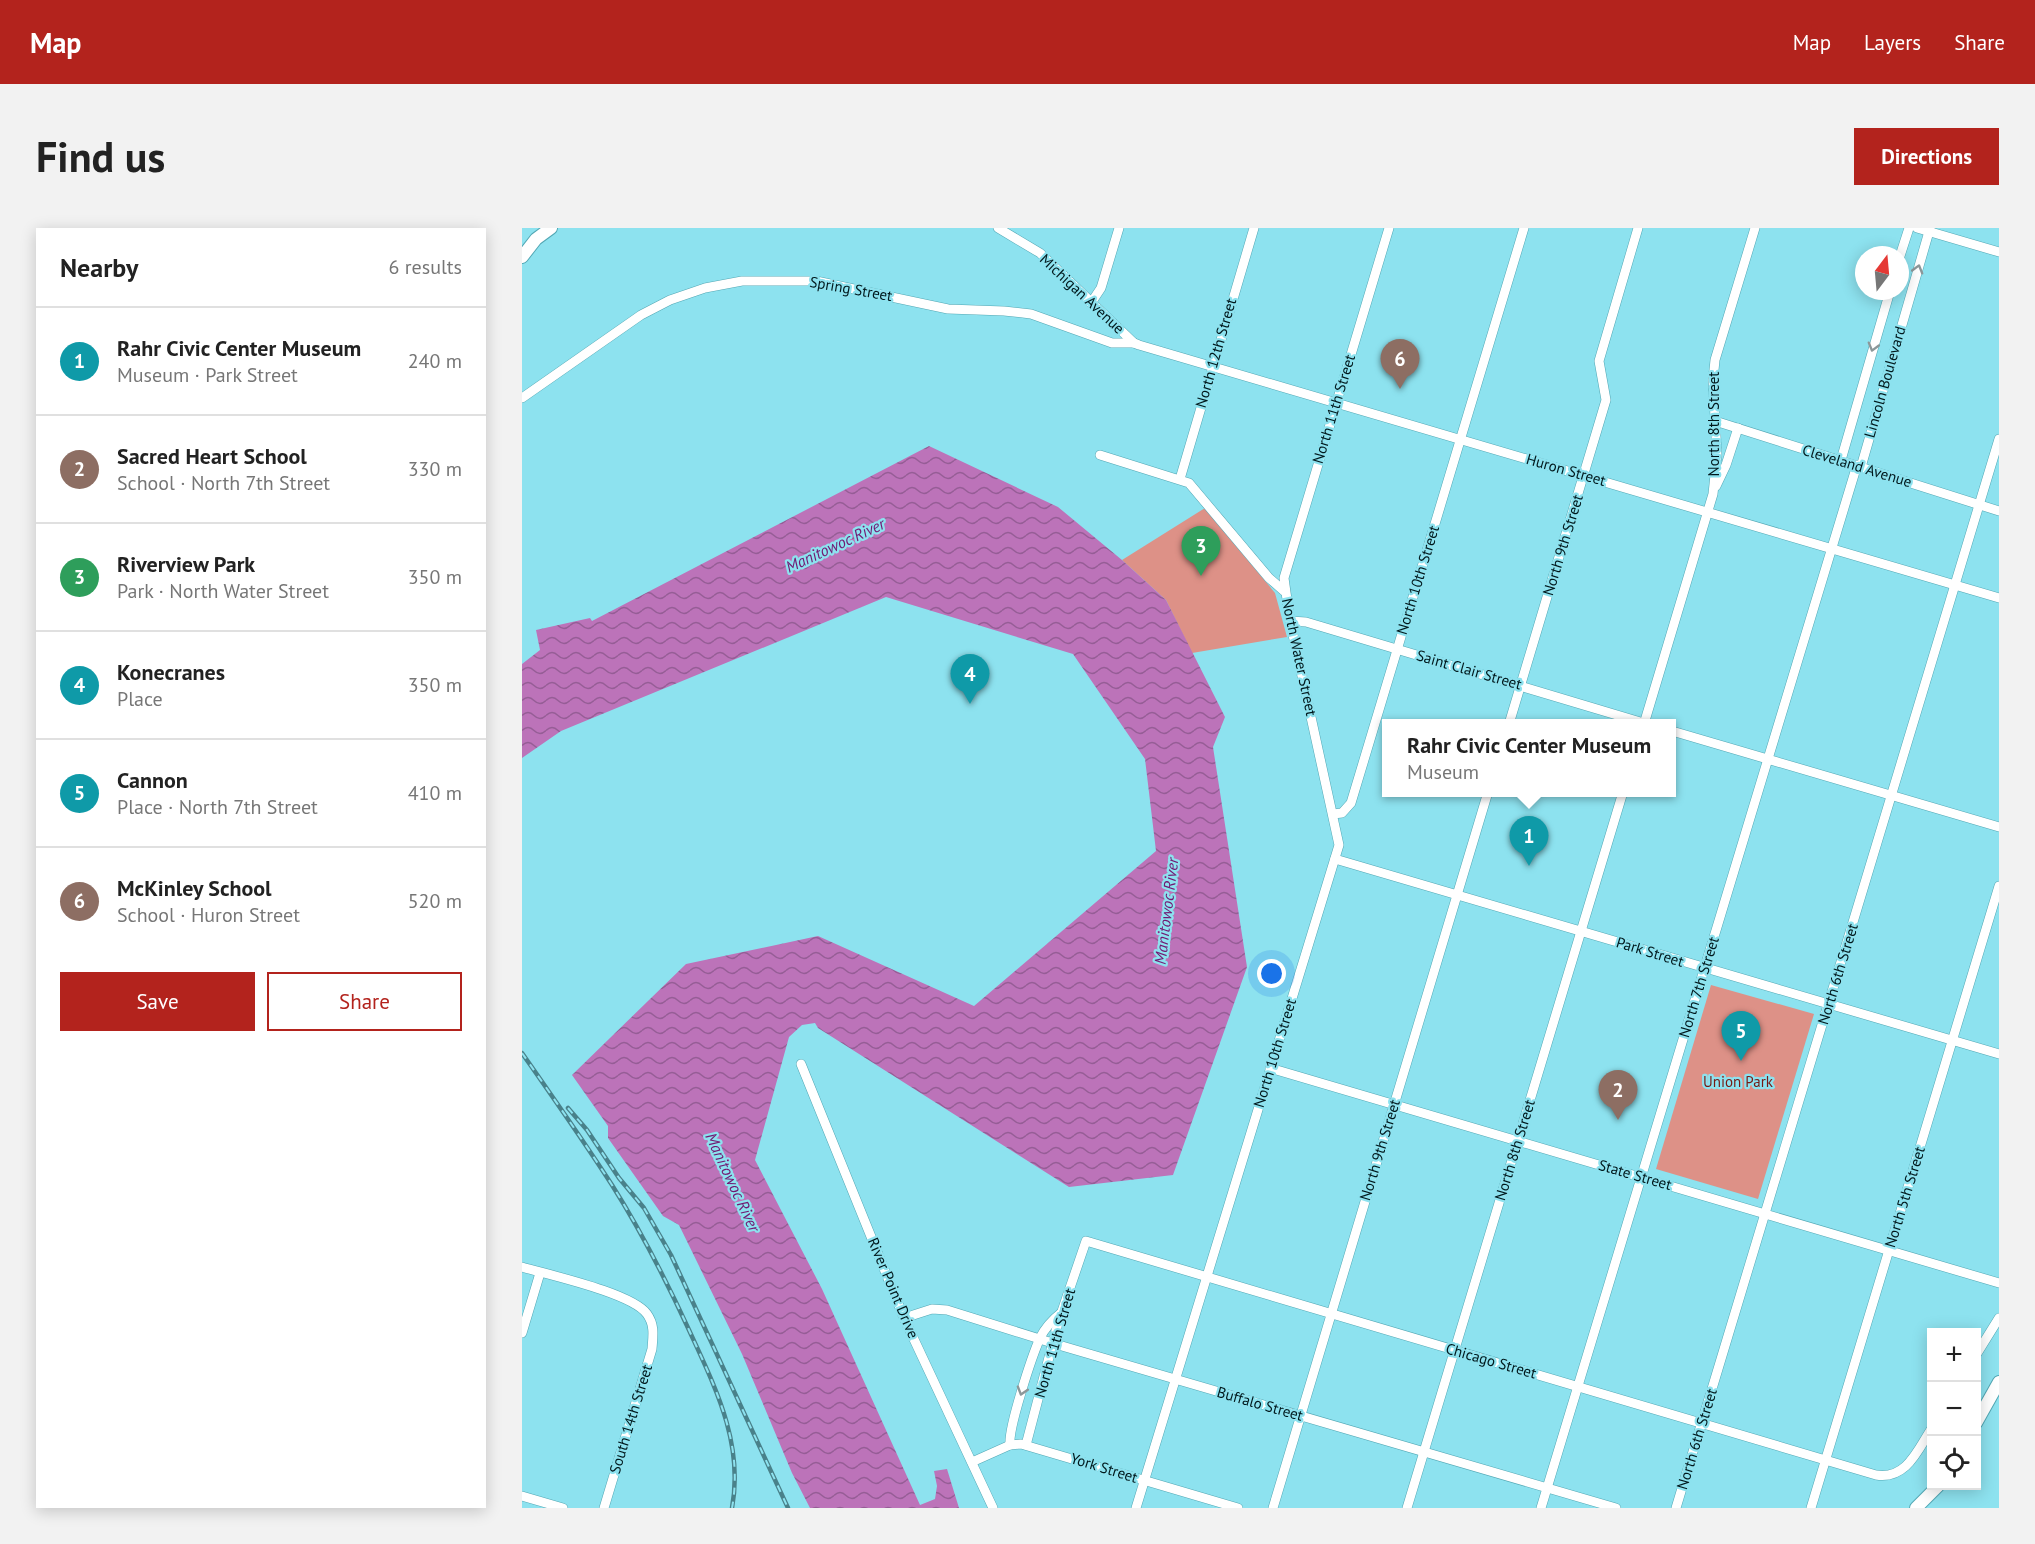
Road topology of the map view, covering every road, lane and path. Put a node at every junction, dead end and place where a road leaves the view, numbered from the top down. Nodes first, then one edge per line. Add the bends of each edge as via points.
1 (551, 228) edge
2 (999, 228) edge
3 (1119, 228) edge
4 (1254, 228) edge
5 (1389, 228) edge
6 (1524, 228) edge
7 (1638, 228) edge
8 (1755, 228) edge
9 (1909, 228) edge
10 (1917, 228) edge
11 (1929, 230) edge
12 (537, 234) edge
13 (1903, 246) edge
14 (1999, 252) edge
15 (522, 257) edge
16 (1887, 300) edge
17 (1091, 303) junction
18 (1134, 343) junction
19 (1212, 367) junction
20 (522, 398) edge
21 (1336, 404) junction
22 (1715, 421) junction
23 (1738, 428) junction
24 (1999, 439) edge
25 (1460, 440) junction
26 (1100, 455) dead end
27 (1841, 460) junction
28 (1859, 466) junction
29 (1584, 475) junction
30 (1180, 479) junction
31 (1713, 494) junction
32 (1980, 505) junction
33 (1999, 511) edge
34 (1708, 513) junction
35 (1832, 549) junction
36 (1955, 585) junction
37 (1284, 591) junction
38 (1999, 598) edge
39 (1290, 621) junction
40 (1396, 650) junction
41 (1521, 685) junction
42 (1510, 719) edge
43 (1632, 719) edge
44 (1646, 719) edge
45 (1676, 732) edge
46 (1768, 758) junction
47 (1892, 795) junction
48 (1487, 797) edge
49 (1621, 797) edge
50 (1334, 814) junction
51 (1999, 827) edge
52 (1335, 859) junction
53 (1999, 886) edge
54 (1458, 896) junction
55 (1581, 931) junction
56 (1704, 969) junction
57 (1828, 1004) junction
58 (1952, 1041) junction
59 (1999, 1054) edge
60 (801, 1064) dead end
61 (1270, 1068) junction
62 (1394, 1104) junction
63 (1518, 1141) junction
64 (1641, 1177) junction
65 (1765, 1214) junction
66 (1086, 1241) joint
67 (1889, 1250) junction
68 (522, 1267) edge
69 (540, 1272) junction
70 (1208, 1278) junction
71 (1999, 1283) edge
72 (1062, 1311) junction
73 (1331, 1314) junction
74 (904, 1318) junction
75 (1999, 1318) edge
76 (522, 1333) edge
77 (1040, 1339) junction
78 (1054, 1343) junction
79 (1981, 1348) edge
80 (1455, 1351) junction
81 (1177, 1379) junction
82 (1999, 1382) edge
83 (1579, 1386) junction
84 (1301, 1416) junction
85 (1981, 1416) edge
86 (1702, 1423) junction
87 (1927, 1436) edge
88 (1010, 1445) junction
89 (1026, 1445) junction
90 (1424, 1452) junction
91 (1826, 1459) junction
92 (972, 1462) junction
93 (1145, 1481) junction
94 (1547, 1488) junction
95 (1933, 1490) edge
96 (522, 1496) edge
97 (563, 1508) edge
98 (604, 1508) edge
99 (993, 1508) edge
100 (1136, 1508) edge
101 (1238, 1508) edge
102 (1273, 1508) edge
103 (1407, 1508) edge
104 (1541, 1508) edge
105 (1616, 1508) edge
106 (1676, 1508) edge
107 (1811, 1508) edge
108 (1916, 1508) edge

1 - 12 main road
2 - 17 street, Michigan Avenue via 1040,253
3 - 17 street via 1101,288
4 - 19 street, North 12th Street
5 - 21 street, North 11th Street
6 - 25 street, North 10th Street
7 - 29 street, North 9th Street via 1599,361 1606,400
8 - 22 street, North 8th Street via 1715,360
9 - 13 street
10 - 11 street
11 - 14 street
28 -> 11 street, Lincoln Boulevard
12 - 15 main road
16 -> 27 street, Lincoln Boulevard
17 - 18 street, Michigan Avenue
18 - 19 street, Huron Street
18 - 20 street, Spring Street via 1112,343 1031,314 948,309 816,280 742,281 669,300 641,315
19 - 21 street, Huron Street
19 - 30 street, North 12th Street
21 - 25 street, Huron Street
21 - 37 street, North 11th Street via 1284,578
22 - 23 street, Cleveland Avenue
22 - 31 street, North 8th Street
23 - 27 street, Cleveland Avenue
23 - 31 street
24 - 32 street, North 6th Street
25 - 29 street, Huron Street
25 - 40 street, North 10th Street
26 - 30 street, North Water Street
27 - 28 street, Cleveland Avenue
28 - 32 street, Cleveland Avenue
28 - 35 street, North 7th Street
29 - 34 street, Huron Street
29 - 41 street, North 9th Street
30 - 37 street, North Water Street via 1189,483
31 - 34 street, North 8th Street
32 - 33 street, Cleveland Avenue
32 - 36 street, North 6th Street
34 - 35 street, Huron Street
34 - 44 street, North 8th Street
35 - 36 street, Huron Street
35 - 46 street, North 7th Street
36 - 38 street, Huron Street
36 - 47 street, North 6th Street
37 - 39 street, North Water Street
39 - 40 street, Saint Clair Street via 1306,622
39 - 50 street, North Water Street
40 - 41 street, Saint Clair Street
40 - 50 street, North 10th Street via 1351,803 1342,813
41 - 42 street, North 9th Street
41 - 43 street, Saint Clair Street
45 - 46 street
46 - 47 street
46 - 56 street, North 7th Street
47 - 51 street
47 - 57 street, North 6th Street
48 - 54 street, North 9th Street
49 - 55 street, North 8th Street
50 - 52 street, North 10th Street via 1339,845
52 - 54 street, Park Street
52 - 61 street, North 10th Street
53 - 58 street, North 5th Street
54 - 55 street, Park Street
54 - 62 street, North 9th Street
55 - 56 street, Park Street
55 - 63 street, North 8th Street
56 - 57 street, Park Street
56 - 64 street, North 7th Street
57 - 58 street, Park Street
57 - 65 street, North 6th Street
58 - 59 street, Park Street
58 - 67 street, North 5th Street
60 - 74 street, River Point Drive
61 - 62 street, State Street
61 - 70 street, North 10th Street
62 - 63 street, State Street
62 - 73 street, North 9th Street
63 - 64 street, State Street
63 - 80 street, North 8th Street
64 - 65 street, State Street
64 - 83 street, North 7th Street
65 - 67 street, State Street
65 - 86 street, North 6th Street
66 - 70 street, Chicago Street
66 - 72 street, North 11th Street
67 - 71 street, State Street
67 - 91 street, North 5th Street
68 - 69 street
69 - 76 street
69 - 98 street, South 14th Street via 626,1298 646,1313 654,1330 652,1349
70 - 73 street, Chicago Street
70 - 81 street, North 10th Street
72 - 77 street, North 11th Street
72 - 78 street, North 11th Street
73 - 80 street, Chicago Street
73 - 84 street, North 9th Street
74 - 77 street, Buffalo Street via 932,1309 947,1310
74 - 92 street, River Point Drive
75 - 79 street
77 - 78 street, Buffalo Street
77 -> 88 street, North 11th Street
78 - 81 street, Buffalo Street
78 - 89 street, North 11th Street
80 - 83 street, Chicago Street
80 - 90 street, North 8th Street
81 - 84 street, Buffalo Street
81 - 93 street, North 10th Street
82 - 85 main road
83 - 86 street, Chicago Street
83 - 94 street, North 7th Street
84 - 90 street, Buffalo Street
84 - 102 street, North 9th Street
86 - 91 street, Chicago Street
86 - 106 street, North 6th Street
87 - 91 street, Chicago Street via 1909,1465 1896,1473 1876,1475
88 - 89 street, York Street
88 - 92 street, York Street
89 - 93 street, York Street
90 - 94 street, Buffalo Street
90 - 103 street, North 8th Street
91 - 107 street, North 5th Street
92 - 99 street, River Point Drive
93 - 100 street, North 10th Street
93 - 101 street, York Street
94 - 104 street, North 7th Street
94 - 105 street, Buffalo Street
95 - 108 main road
96 - 97 street

